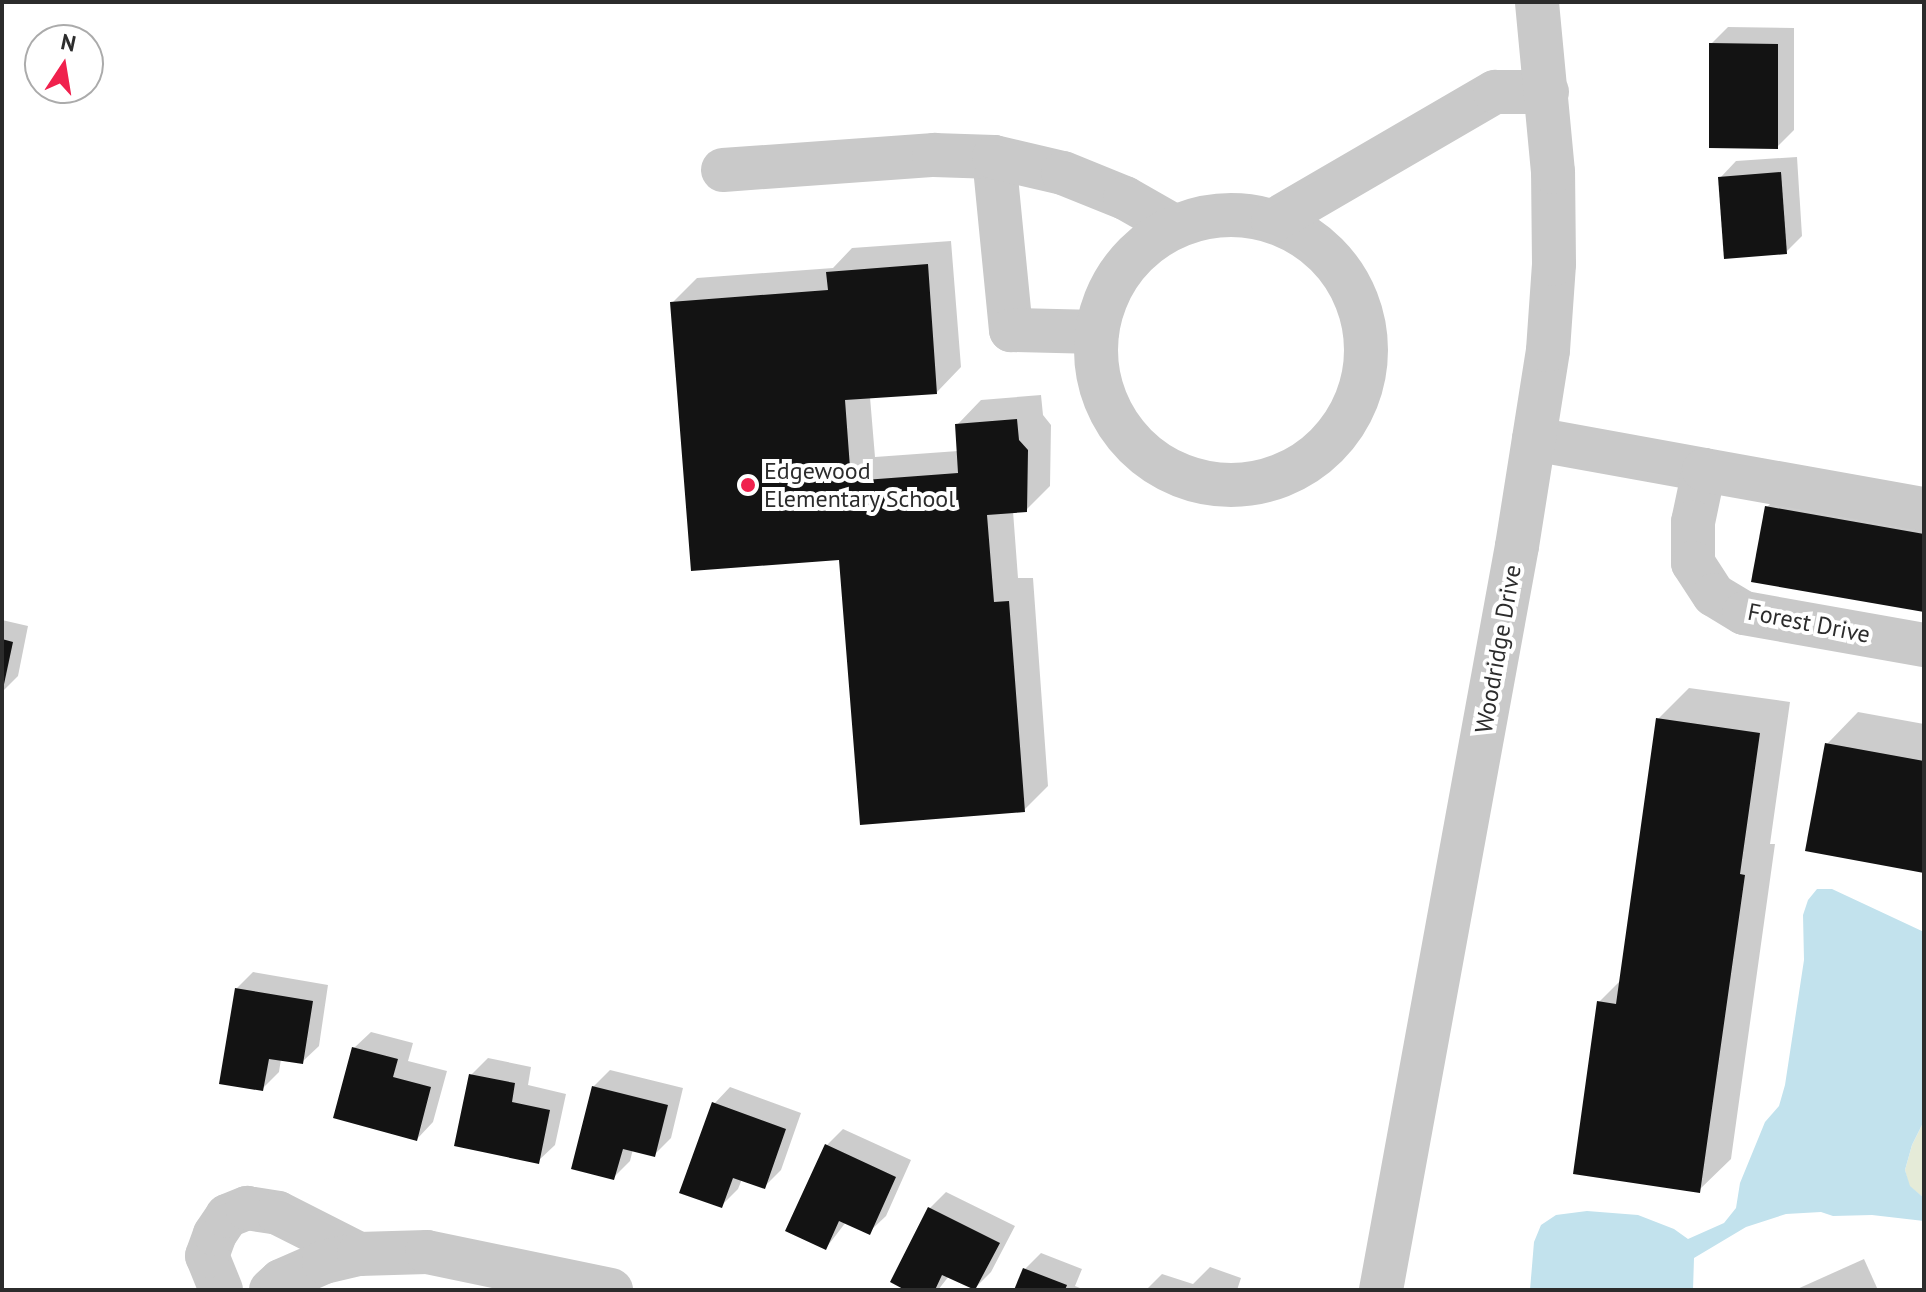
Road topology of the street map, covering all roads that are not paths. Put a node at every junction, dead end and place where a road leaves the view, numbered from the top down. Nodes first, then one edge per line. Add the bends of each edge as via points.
1 (1537, 2) edge
2 (1547, 92) junction
3 (994, 157) junction
4 (723, 170) dead end
5 (1273, 221) junction
6 (1174, 226) junction
7 (1097, 332) junction
8 (1534, 439) junction
9 (1704, 470) junction
10 (1924, 509) edge
11 (1924, 645) edge
12 (359, 1254) junction
13 (276, 1286) edge
14 (221, 1290) edge
15 (611, 1290) edge
16 (1381, 1290) edge

1 - 2 street, Woodridge Drive
2 - 5 street via 1495,92
2 - 8 street, Woodridge Drive via 1554,264
3 - 4 street via 934,155
3 - 6 street via 1063,173 1125,198
3 - 7 street via 1011,330
5 - 6 street via 1223,215
5 - 7 street via 1317,245 1350,283 1366,331 1364,381 1344,426 1309,462 1263,483 1214,485 1166,470 1127,438 1102,395 1094,345
6 - 7 street via 1133,255 1105,296
8 - 9 street
8 - 16 street, Woodridge Drive
9 - 10 street
9 - 11 street, Forest Drive via 1693,522 1693,563 1714,595 1744,613
12 - 13 street via 324,1262
12 - 14 street via 278,1213 247,1208 227,1216 207,1256
12 - 15 street via 427,1252

